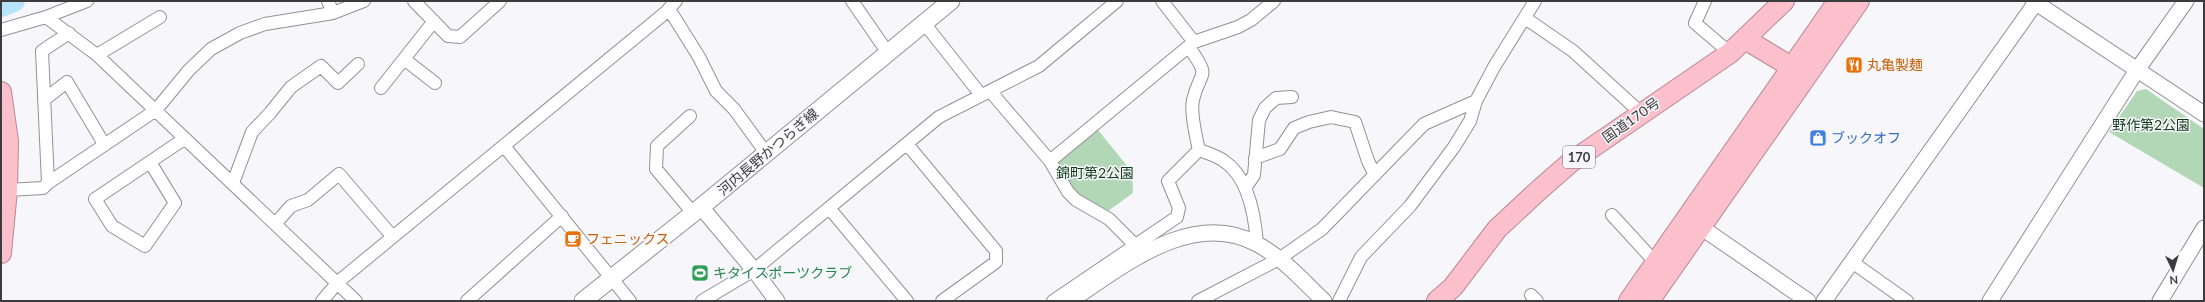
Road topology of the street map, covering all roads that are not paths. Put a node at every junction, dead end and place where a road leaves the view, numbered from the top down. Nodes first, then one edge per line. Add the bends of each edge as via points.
1 (87, 1) edge
2 (328, 1) edge
3 (364, 1) edge
4 (414, 1) edge
5 (500, 1) edge
6 (852, 1) edge
7 (1117, 1) edge
8 (1162, 1) edge
9 (1274, 1) edge
10 (1535, 1) edge
11 (1705, 1) edge
12 (1784, 1) edge
13 (1838, 1) edge
14 (1859, 1) edge
15 (2186, 1) edge
16 (2035, 2) edge
17 (946, 3) edge
18 (672, 5) edge
19 (333, 13) junction
20 (46, 17) junction
21 (160, 17) dead end
22 (1525, 18) junction
23 (434, 21) junction
24 (924, 23) junction
25 (1, 30) edge
26 (69, 33) junction
27 (1745, 40) junction
28 (1192, 45) junction
29 (888, 53) junction
30 (1730, 53) junction
31 (97, 55) junction
32 (404, 59) junction
33 (358, 64) dead end
34 (2137, 70) junction
35 (1799, 71) junction
36 (434, 83) dead end
37 (381, 88) dead end
38 (1, 92) edge
39 (986, 93) junction
40 (1292, 97) dead end
41 (45, 99) junction
42 (1476, 101) junction
43 (156, 110) junction
44 (1641, 113) junction
45 (2204, 114) edge
46 (690, 116) dead end
47 (184, 139) junction
48 (104, 144) junction
49 (907, 144) junction
50 (504, 146) junction
51 (1199, 150) junction
52 (766, 153) junction
53 (1255, 158) junction
54 (1050, 161) junction
55 (150, 162) junction
56 (1375, 175) junction
57 (48, 183) junction
58 (233, 183) junction
59 (1246, 187) junction
60 (7, 190) junction
61 (829, 208) junction
62 (697, 210) junction
63 (1612, 215) dead end
64 (562, 216) junction
65 (1695, 222) junction
66 (276, 223) junction
67 (2204, 228) edge
68 (392, 236) junction
69 (1257, 244) junction
70 (1136, 246) junction
71 (1, 253) edge
72 (1279, 258) junction
73 (1852, 262) junction
74 (1656, 263) junction
75 (754, 270) junction
76 (611, 278) junction
77 (338, 282) junction
78 (322, 301) edge
79 (356, 301) edge
80 (467, 301) edge
81 (583, 301) edge
82 (630, 301) edge
83 (702, 301) edge
84 (777, 301) edge
85 (907, 301) edge
86 (942, 301) edge
87 (1053, 301) edge
88 (1070, 301) edge
89 (1198, 301) edge
90 (1324, 301) edge
91 (1340, 301) edge
92 (1437, 301) edge
93 (1629, 301) edge
94 (1649, 301) edge
95 (1808, 301) edge
96 (1824, 301) edge
97 (1908, 301) edge
98 (1990, 301) edge
99 (2160, 301) edge

1 - 20 street
2 - 19 street
3 - 19 street
4 - 23 street
5 - 23 street via 460,37 448,36
6 - 29 street
7 - 39 street via 1039,66
8 - 28 street
9 - 28 street via 1238,27
10 - 22 street
11 - 30 street via 1695,23
12 - 27 highway, 国道170号 / 170
13 - 35 highway
14 - 35 highway
15 - 34 street
16 - 34 street
16 - 73 street
17 - 24 main road, 河内長野かつらぎ線
18 - 50 street
18 - 52 street via 716,92 734,109
19 - 43 street via 265,24 234,36 211,49 189,70
20 - 25 street
20 - 26 street
21 - 31 street
22 - 42 street
22 - 44 street via 1573,51
23 - 32 street
24 - 29 main road, 河内長野かつらぎ線
24 - 39 street
26 - 31 street
26 - 41 street via 42,51
27 - 30 highway, 国道170号 / 170
27 - 35 highway
28 - 51 street via 1202,65 1203,76 1192,101
28 - 54 street
29 - 52 main road, 河内長野かつらぎ線
30 - 44 highway, 国道170号 / 170
31 - 43 street
32 - 36 street
32 - 37 street
33 - 58 street via 338,83 321,66 291,87 252,132
34 - 45 street
34 - 98 street
35 - 65 highway
38 - 60 highway via 8,141
39 - 49 street via 939,117
39 - 54 street
40 - 53 street via 1276,98 1265,108 1259,120
41 - 48 street via 67,82
41 - 57 street
42 - 56 street via 1424,124
42 - 91 street via 1470,120 1454,147 1410,206 1361,257
43 - 47 street
43 - 48 street
44 - 92 highway, 国道170号 / 170 via 1571,162 1497,228 1453,287
46 - 62 street via 657,146 656,170
47 - 55 street
47 - 58 street
48 - 57 street
49 - 61 street
49 - 86 street via 996,251 996,262
50 - 64 street
50 - 68 street
51 - 59 street via 1223,160
51 - 70 street via 1168,181 1178,208 1177,217
52 - 62 main road, 河内長野かつらぎ線
53 - 56 street via 1280,148 1294,128 1331,117 1355,122
53 - 59 street via 1254,175
54 - 70 street via 1068,192 1076,200 1109,219
55 - 55 street via 176,203 145,246 112,226 95,199
56 - 72 street via 1322,229
57 - 60 street via 43,188
58 - 66 street
59 - 69 street via 1255,222
60 - 71 highway
61 - 75 street
61 - 85 street
62 - 75 street
62 - 76 main road, 河内長野かつらぎ線
63 - 74 street
64 - 76 street
64 - 80 street
65 - 74 highway
65 - 94 highway
65 - 95 street
66 - 68 street via 291,206 308,200 339,174
66 - 77 street
67 - 99 street
68 - 77 street
69 - 72 street
69 - 88 street via 1243,238 1210,233 1173,239 1128,262
70 - 87 street
72 - 89 street
72 - 90 street
73 - 96 street
73 - 97 street
74 - 93 highway
75 - 83 street
75 - 84 street
76 - 81 main road, 河内長野かつらぎ線
76 - 82 street
77 - 78 street
77 - 79 street

